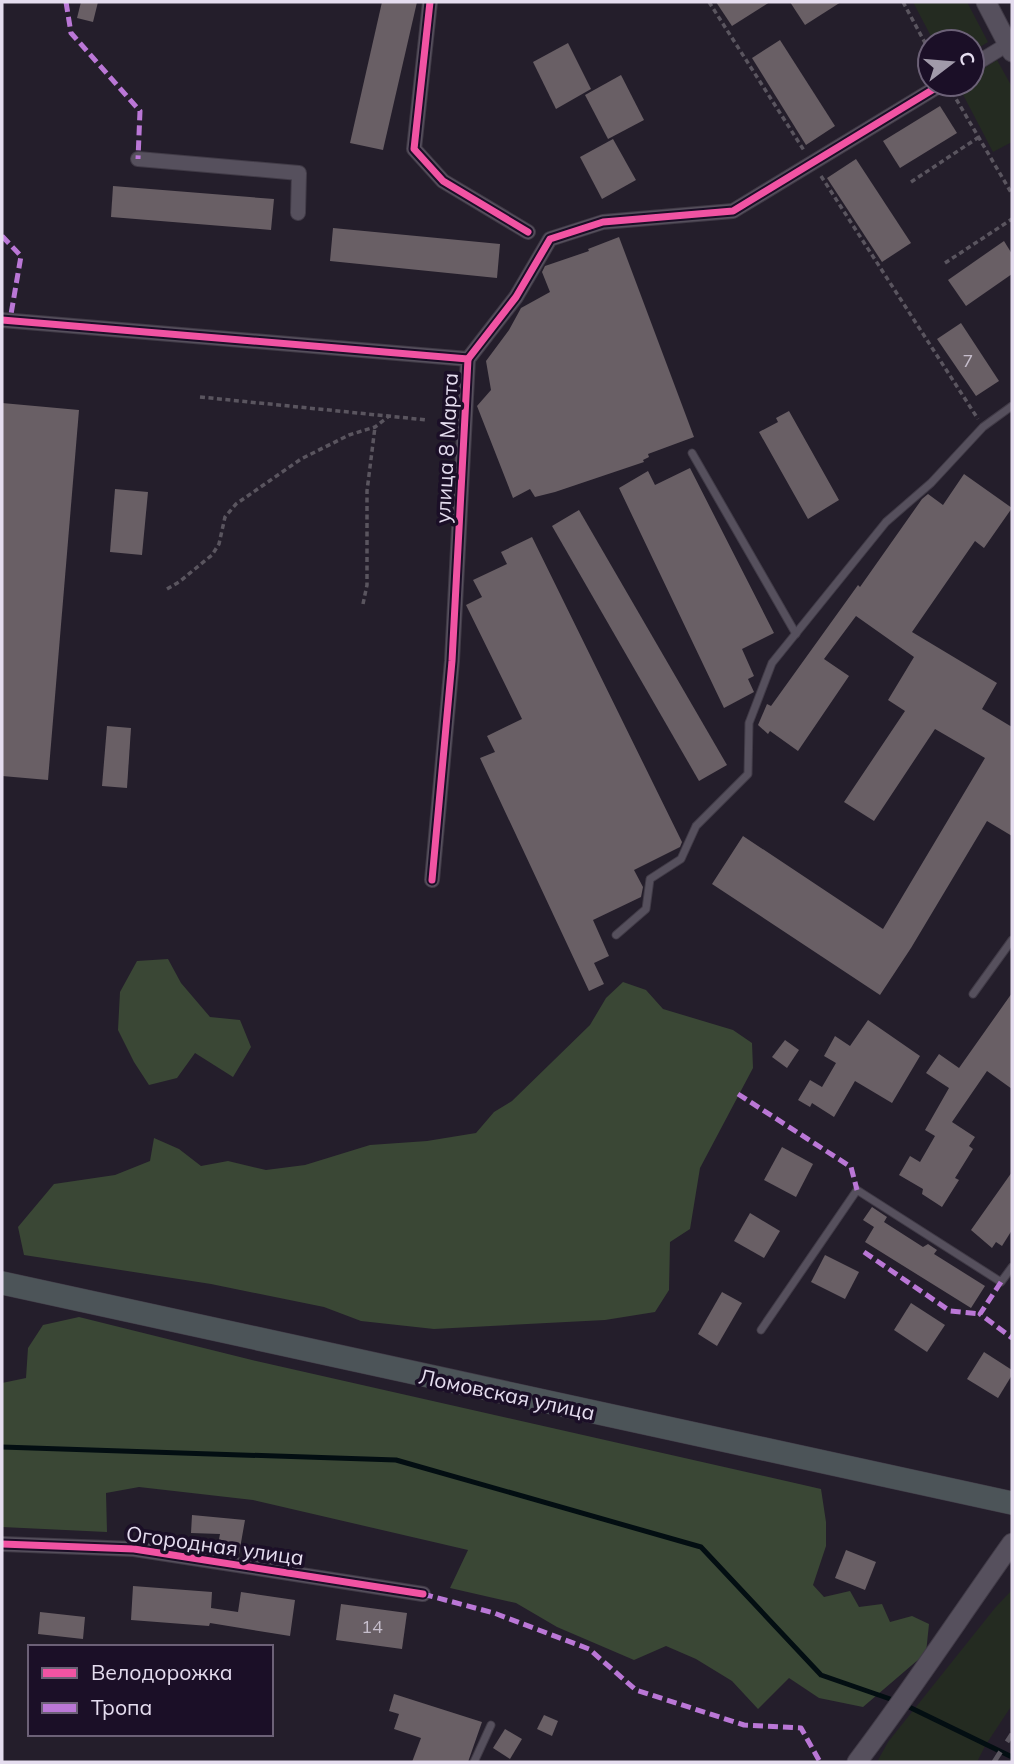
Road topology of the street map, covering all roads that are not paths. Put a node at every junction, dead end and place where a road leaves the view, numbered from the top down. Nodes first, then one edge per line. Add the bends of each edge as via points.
1 (430, 2) edge
2 (986, 2) edge
3 (1010, 48) edge
4 (986, 59) edge
5 (919, 98) edge
6 (138, 159) dead end
7 (298, 213) dead end
8 (528, 232) dead end
9 (2, 320) edge
10 (468, 359) junction
11 (1012, 406) edge
12 (692, 453) dead end
13 (796, 634) junction
14 (432, 880) dead end
15 (616, 935) dead end
16 (1012, 940) edge
17 (973, 994) dead end
18 (1012, 1267) edge
19 (2, 1283) edge
20 (761, 1330) dead end
21 (1012, 1503) edge
22 (1012, 1543) edge
23 (2, 1544) edge
24 (423, 1594) dead end
25 (491, 1725) dead end
26 (474, 1762) edge
27 (857, 1762) edge

1 - 8 street via 414,149 443,181
2 - 3 main road
3 - 4 street
5 - 10 street via 733,211 603,222 550,239 516,296
6 - 7 street via 299,173
9 - 10 street, улица 8 Марта
10 - 14 street, улица 8 Марта via 452,661
11 - 13 lane via 983,427 931,483 886,522
12 - 13 lane
13 - 15 lane via 772,663 749,723 748,774 696,826 681,859 650,879 646,909
16 - 17 lane
18 - 20 lane via 1001,1282 857,1190
19 - 21 main road, Ломовская улица
22 - 27 main road
23 - 24 street, Огородная улица via 134,1549
25 - 26 lane

